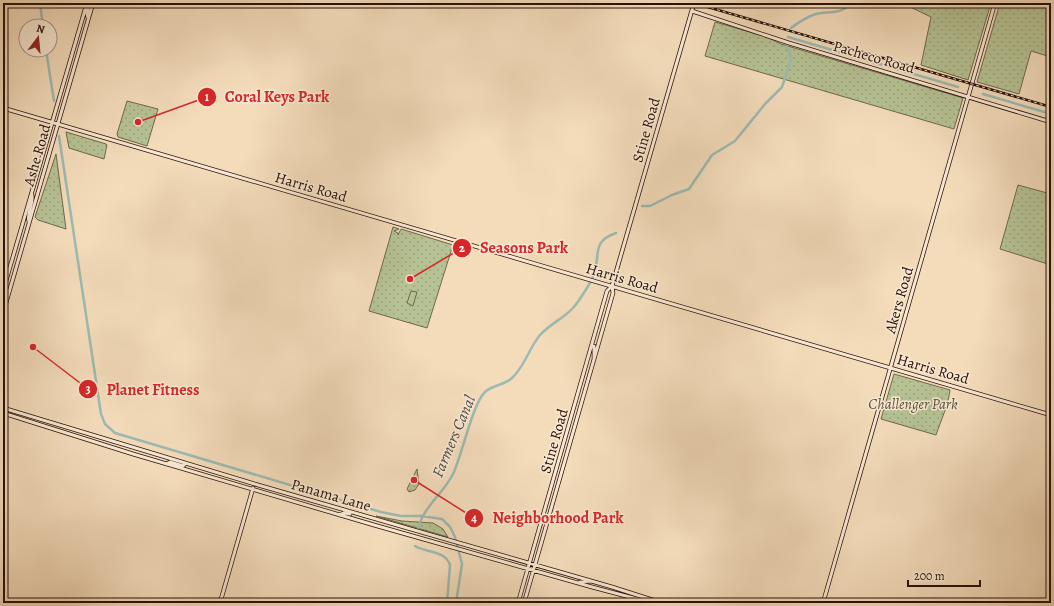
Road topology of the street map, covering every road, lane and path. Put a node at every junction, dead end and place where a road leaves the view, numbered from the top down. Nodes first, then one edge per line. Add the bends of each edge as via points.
1 (88, 3) edge
2 (93, 3) edge
3 (694, 3) edge
4 (995, 3) edge
5 (692, 12) junction
6 (88, 18) junction
7 (969, 96) junction
8 (3, 108) edge
9 (1051, 122) edge
10 (52, 123) junction
11 (58, 124) junction
12 (31, 195) junction
13 (29, 222) junction
14 (612, 286) junction
15 (3, 291) edge
16 (3, 313) edge
17 (596, 332) junction
18 (594, 361) junction
19 (891, 368) junction
20 (3, 408) edge
21 (3, 413) edge
22 (1051, 415) edge
23 (570, 425) junction
24 (72, 429) junction
25 (62, 431) junction
26 (570, 444) junction
27 (166, 464) junction
28 (185, 464) junction
29 (557, 471) junction
30 (254, 484) junction
31 (252, 490) junction
32 (556, 492) junction
33 (339, 515) junction
34 (360, 515) junction
35 (386, 523) junction
36 (374, 525) junction
37 (530, 564) junction
38 (536, 565) junction
39 (528, 569) junction
40 (534, 571) junction
41 (570, 581) junction
42 (591, 581) junction
43 (592, 587) junction
44 (612, 587) junction
45 (654, 601) junction
46 (220, 603) edge
47 (518, 603) edge
48 (524, 603) edge
49 (662, 603) edge
50 (823, 603) edge

1 - 6 street
1 - 10 street, Ashe Road
2 - 6 street, Ashe Road
3 - 5 street, Stine Road
4 - 7 street, Akers Road
5 - 7 street, Pacheco Road via 789,44
5 - 14 street, Stine Road
6 - 11 street, Ashe Road
7 - 9 street, Pacheco Road
7 - 19 street, Akers Road
8 - 10 street, Harris Road
10 - 11 street, Harris Road
10 - 12 street, Ashe Road
11 - 13 street, Ashe Road
11 - 14 street, Harris Road
12 - 13 street via 33,199
12 - 15 street, Ashe Road
13 - 16 street, Ashe Road
14 - 17 street, Stine Road via 608,291
14 - 18 street, Stine Road via 613,293
14 - 19 street, Harris Road
17 - 18 street via 592,356
17 - 23 street, Stine Road
18 - 26 street, Stine Road
19 - 22 street, Harris Road
19 - 50 street, Akers Road
20 - 24 street, Panama Lane
21 - 25 street, Panama Lane
23 - 26 street
23 - 29 street, Stine Road
24 - 25 street
24 - 28 street, Panama Lane
25 - 27 street, Panama Lane
26 - 32 street, Stine Road
27 - 28 street
27 - 31 street, Panama Lane
28 - 30 street, Panama Lane
29 - 32 street via 559,474
29 - 37 street, Stine Road
30 - 31 street
30 - 34 street, Panama Lane
31 - 33 street, Panama Lane
31 - 46 street
32 - 38 street, Stine Road
33 - 34 street
33 - 36 street, Panama Lane
34 - 35 street, Panama Lane
35 - 36 street
35 - 37 street, Panama Lane
36 - 39 street, Panama Lane
37 - 38 street, Panama Lane
37 - 39 street, Stine Road
38 - 40 street, Stine Road
38 - 42 street, Panama Lane
39 - 40 street, Panama Lane
39 - 47 street, Stine Road
40 - 41 street, Panama Lane
40 - 48 street, Stine Road
41 - 42 street
41 - 43 street, Panama Lane
42 - 44 street, Panama Lane
43 - 44 street
43 - 45 street, Panama Lane
44 - 45 street, Panama Lane
45 - 49 street, Panama Lane

